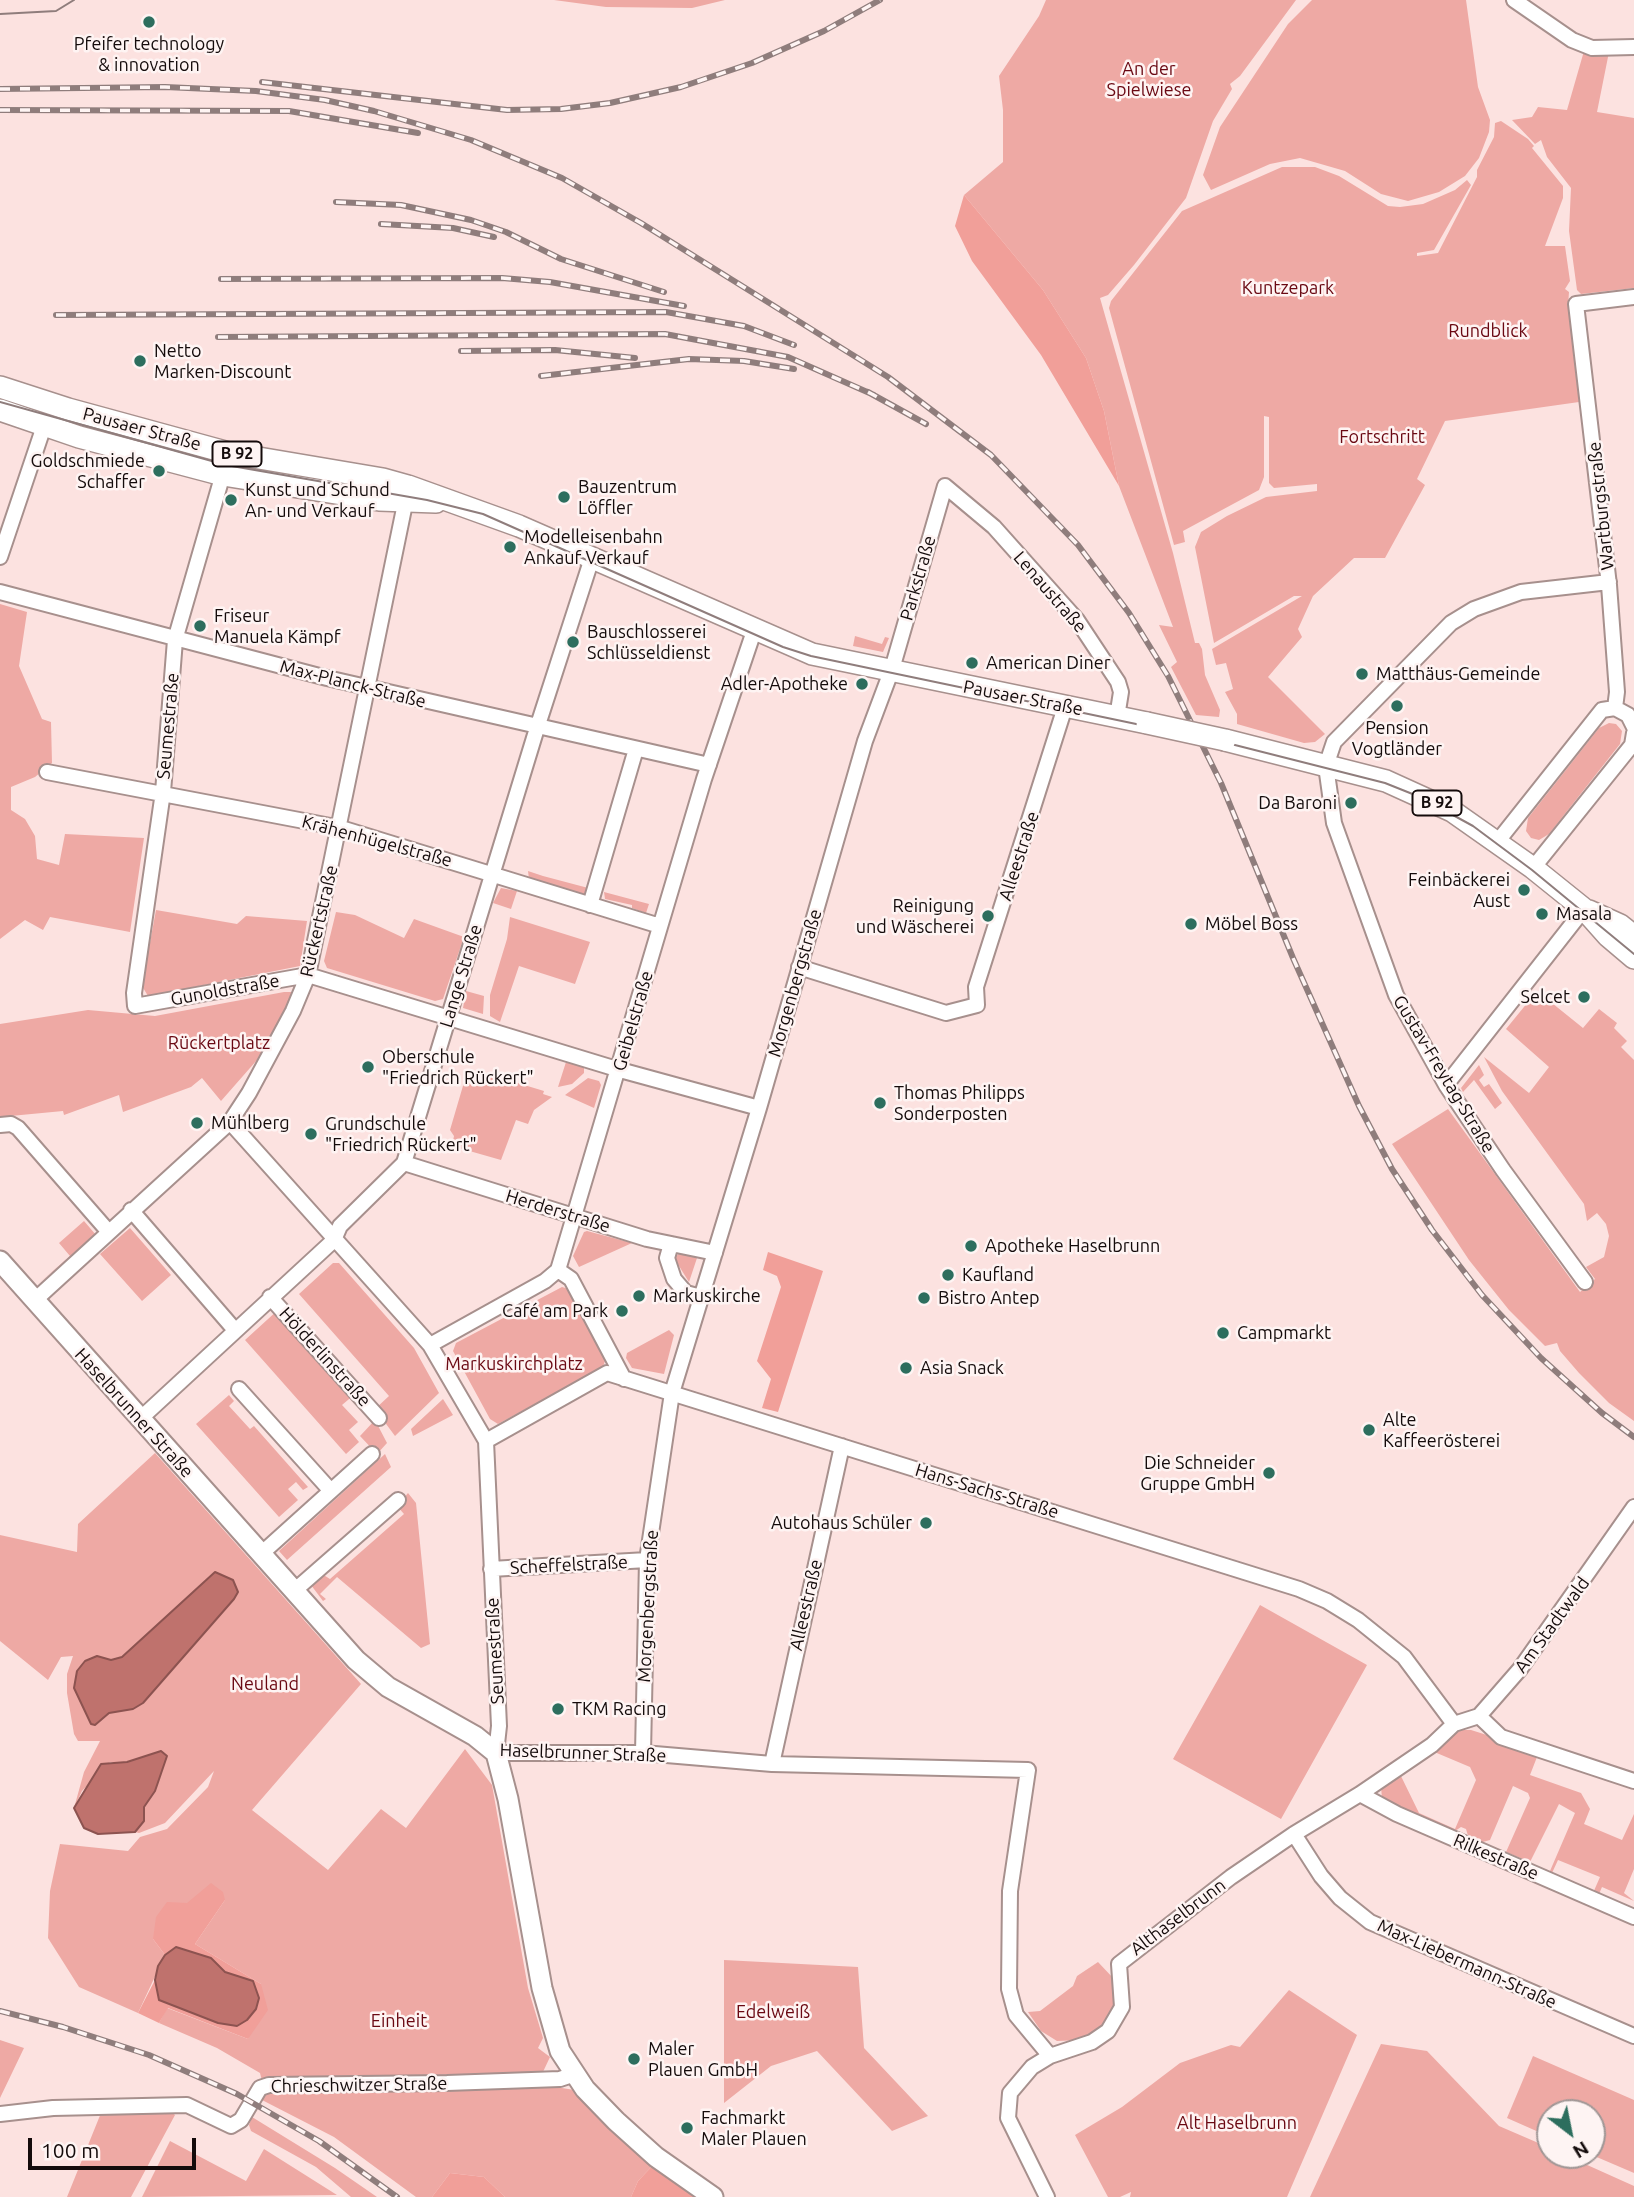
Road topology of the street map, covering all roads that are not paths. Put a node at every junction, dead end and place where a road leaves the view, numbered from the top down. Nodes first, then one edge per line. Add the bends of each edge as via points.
1 (1514, 0) edge
2 (1634, 47) edge
3 (1634, 296) edge
4 (0, 387) edge
5 (0, 410) edge
6 (44, 426) junction
7 (229, 453) junction
8 (223, 475) junction
9 (945, 486) joint
10 (407, 494) junction
11 (0, 556) edge
12 (592, 558) junction
13 (1609, 582) junction
14 (0, 592) edge
15 (754, 631) junction
16 (175, 640) junction
17 (892, 671) junction
18 (368, 688) junction
19 (1065, 707) junction
20 (1608, 709) junction
21 (1117, 717) junction
22 (1634, 727) edge
23 (537, 728) junction
24 (1634, 733) edge
25 (636, 750) junction
26 (1327, 764) junction
27 (709, 765) junction
28 (47, 772) dead end
29 (163, 792) junction
30 (341, 828) junction
31 (1498, 841) junction
32 (1533, 868) junction
33 (491, 874) junction
34 (590, 905) junction
35 (1584, 909) junction
36 (660, 926) junction
37 (1634, 936) edge
38 (1634, 958) edge
39 (799, 967) junction
40 (308, 975) junction
41 (135, 1006) joint
42 (448, 1017) junction
43 (620, 1070) junction
44 (1446, 1085) junction
45 (759, 1108) junction
46 (230, 1122) junction
47 (0, 1125) edge
48 (404, 1163) junction
49 (131, 1210) junction
50 (576, 1217) junction
51 (108, 1231) junction
52 (334, 1240) junction
53 (671, 1244) junction
54 (715, 1254) junction
55 (0, 1262) edge
56 (558, 1270) junction
57 (1585, 1282) dead end
58 (270, 1297) junction
59 (701, 1297) junction
60 (35, 1300) junction
61 (234, 1329) junction
62 (430, 1345) junction
63 (624, 1379) junction
64 (239, 1389) dead end
65 (672, 1393) junction
66 (379, 1418) dead end
67 (140, 1419) junction
68 (486, 1441) junction
69 (842, 1446) junction
70 (372, 1454) dead end
71 (331, 1492) junction
72 (398, 1500) dead end
73 (1634, 1507) edge
74 (261, 1554) junction
75 (647, 1560) junction
76 (491, 1569) junction
77 (294, 1591) junction
78 (1479, 1716) junction
79 (1454, 1724) junction
80 (643, 1753) junction
81 (496, 1754) junction
82 (772, 1764) junction
83 (1634, 1781) edge
84 (1360, 1794) junction
85 (1294, 1834) junction
86 (1634, 1917) edge
87 (1634, 2036) edge
88 (1050, 2056) junction
89 (575, 2074) junction
90 (0, 2114) edge
91 (713, 2197) edge
92 (1047, 2197) edge

1 - 2 street via 1572,40 1592,48
3 - 13 street, Wartburgstraße via 1576,304
4 - 7 main road, Pausaer Straße / B 92
5 - 6 main road, Pausaer Straße / B 92
6 - 8 main road, Pausaer Straße / B 92
6 - 11 street
7 - 8 street, Seumestraße
7 - 10 main road, Pausaer Straße / B 92 via 383,479
8 - 10 main road, Pausaer Straße / B 92 via 379,500
8 - 16 street, Seumestraße
9 - 17 street, Parkstraße
9 - 21 street, Lenaustraße via 994,527 1077,621 1118,682
10 - 12 main road, Pausaer Straße / B 92 via 508,521
10 - 18 street, Rückertstraße
12 - 15 main road, Pausaer Straße / B 92
12 - 23 street, Lange Straße
13 - 20 street, Wartburgstraße via 1617,692
13 - 26 street via 1521,592 1451,623 1334,742
14 - 16 street, Max-Planck-Straße
15 - 17 main road, Pausaer Straße / B 92 via 811,654
15 - 27 street, Geibelstraße
16 - 18 street, Max-Planck-Straße
16 - 29 street, Seumestraße
17 - 19 main road, Pausaer Straße / B 92
17 - 39 street, Morgenbergstraße via 865,741
18 - 23 street, Max-Planck-Straße
18 - 30 street, Rückertstraße
19 - 21 main road, Pausaer Straße / B 92
19 - 39 street, Alleestraße via 976,987 977,1005 946,1013
20 - 22 street via 1628,715
20 - 31 street
21 - 26 main road, Pausaer Straße / B 92, bridge
23 - 25 street, Max-Planck-Straße
23 - 33 street, Lange Straße
24 - 32 street via 1632,745
25 - 27 street, Max-Planck-Straße
25 - 34 street
26 - 31 main road, Pausaer Straße / B 92 via 1421,795
26 - 44 street, Gustav-Freytag-Straße via 1330,808 1359,900 1396,996
27 - 36 street, Geibelstraße
28 - 29 street, Krähenhügelstraße
29 - 30 street, Krähenhügelstraße
29 - 41 street, Seumestraße
30 - 33 street, Krähenhügelstraße
30 - 40 street, Rückertstraße
31 - 32 main road, Pausaer Straße / B 92
32 - 35 main road, Pausaer Straße / B 92
33 - 34 street, Krähenhügelstraße
33 - 42 street, Lange Straße
34 - 36 street, Krähenhügelstraße
35 - 37 main road, Pausaer Straße / B 92
35 - 38 main road, Pausaer Straße / B 92
35 - 44 street
36 - 43 street, Geibelstraße
39 - 45 street, Morgenbergstraße
40 - 41 street, Gunoldstraße
40 - 42 street, Gunoldstraße
40 - 46 street, Rückertstraße via 268,1058
42 - 43 street, Gunoldstraße
42 - 48 street, Lange Straße
43 - 45 street, Gunoldstraße
43 - 50 street, Geibelstraße
44 - 57 street, Gustav-Freytag-Straße
45 - 54 street, Morgenbergstraße
46 - 49 street, Rückertstraße
46 - 52 street, Seumestraße
47 - 51 street via 18,1128
48 - 50 street, Herderstraße
48 - 52 street, Lange Straße via 340,1226
49 - 51 street, Rückertstraße
49 - 61 street
50 - 53 street, Herderstraße
50 - 56 street, Geibelstraße
51 - 60 street, Rückertstraße
52 - 58 street, Lange Straße
52 - 62 street, Seumestraße
53 - 54 street, Herderstraße
53 - 59 street via 667,1258 674,1279 686,1293
54 - 59 street, Morgenbergstraße
55 - 60 street, Haselbrunner Straße
56 - 62 street
56 - 63 street via 571,1279
58 - 61 street, Lange Straße
58 - 66 street, Hölderlinstraße
59 - 65 street, Morgenbergstraße
60 - 67 street, Haselbrunner Straße
61 - 67 street, Lange Straße
62 - 68 street, Seumestraße
63 - 65 street, Hans-Sachs-Straße
63 - 68 street, Hans-Sachs-Straße via 607,1373
64 - 71 street
65 - 69 street, Hans-Sachs-Straße
65 - 75 street, Morgenbergstraße
67 - 74 street, Haselbrunner Straße
68 - 76 street, Seumestraße
69 - 79 street, Hans-Sachs-Straße via 1327,1601 1404,1657
69 - 82 street, Alleestraße
70 - 71 street
71 - 74 street
72 - 77 street
73 - 78 street, Am Stadtwald via 1520,1669
74 - 77 street, Haselbrunner Straße
75 - 76 street, Scheffelstraße
75 - 80 street, Morgenbergstraße
76 - 81 street, Seumestraße via 499,1726
77 - 81 street, Haselbrunner Straße via 369,1672 475,1736
78 - 79 street
78 - 83 street via 1501,1737
79 - 84 street, Althaselbrunn via 1432,1745
80 - 81 street, Haselbrunner Straße
80 - 82 street, Haselbrunner Straße
81 - 89 street, Seumestraße via 552,2032
82 - 88 street, Haselbrunner Straße via 1028,1770 1010,1891 1009,1989 1016,2015
84 - 85 street, Althaselbrunn
84 - 86 street, Rilkestraße
85 - 87 street, Max-Liebermann-Straße via 1321,1876 1370,1922
85 - 88 street, Althaselbrunn via 1126,1957 1119,1964 1122,2007 1108,2031 1092,2042
88 - 92 street, Althaselbrunn via 1032,2067 1010,2093 1007,2107 1017,2140
89 - 90 street, Chrieschwitzer Straße via 560,2079 269,2085 260,2088 241,2120 230,2126 187,2105
89 - 91 street, Seumestraße via 635,2139

